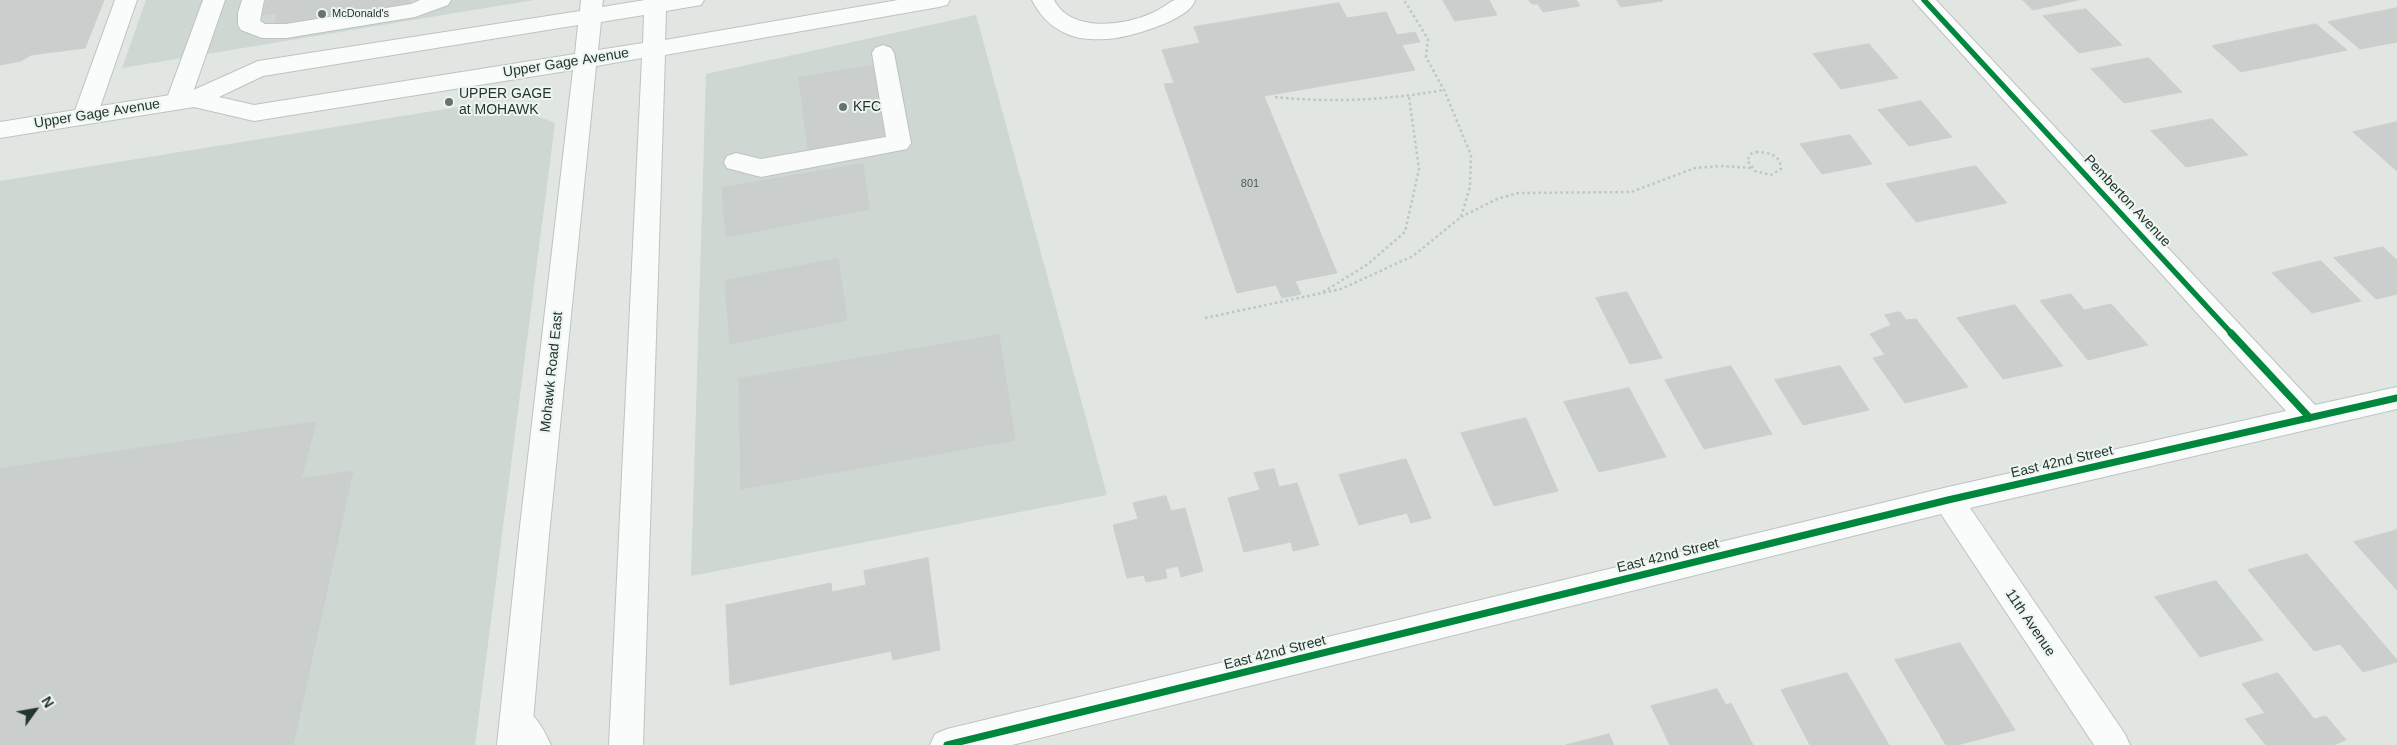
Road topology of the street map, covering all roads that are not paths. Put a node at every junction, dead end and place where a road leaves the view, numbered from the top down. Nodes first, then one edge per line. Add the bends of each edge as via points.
1 (126, 0) edge
2 (214, 0) edge
3 (253, 0) edge
4 (440, 0) edge
5 (693, 0) edge
6 (939, 0) edge
7 (1043, 0) edge
8 (1184, 0) edge
9 (1924, 0) edge
10 (656, 3) edge
11 (591, 8) edge
12 (654, 49) junction
13 (883, 53) dead end
14 (584, 60) junction
15 (186, 100) junction
16 (85, 116) junction
17 (0, 130) edge
18 (736, 162) dead end
19 (2397, 398) edge
20 (2310, 418) junction
21 (1948, 500) junction
22 (522, 737) edge
23 (626, 745) edge
24 (947, 745) edge
25 (2113, 745) edge

1 - 16 main road
2 - 15 main road
3 - 4 main road via 249,25 262,31 286,31 415,10
5 - 10 main road, Upper Gage Avenue
6 - 12 main road, Upper Gage Avenue
7 - 8 main road via 1049,12 1075,29 1107,32 1159,19 1183,5
9 - 20 main road, Pemberton Avenue
10 - 11 main road, Upper Gage Avenue
10 - 12 main road
11 - 14 main road, Mohawk Road East
11 - 15 main road, Upper Gage Avenue via 258,69
12 - 14 main road, Upper Gage Avenue
12 - 23 main road
13 - 18 main road via 899,144 762,168
14 - 15 main road, Upper Gage Avenue via 254,113
14 - 22 main road, Mohawk Road East
15 - 16 main road, Upper Gage Avenue
16 - 17 main road, Upper Gage Avenue
19 - 20 main road, East 42nd Street
20 - 21 main road, East 42nd Street
21 - 24 main road, East 42nd Street
21 - 25 main road, 11th Avenue

